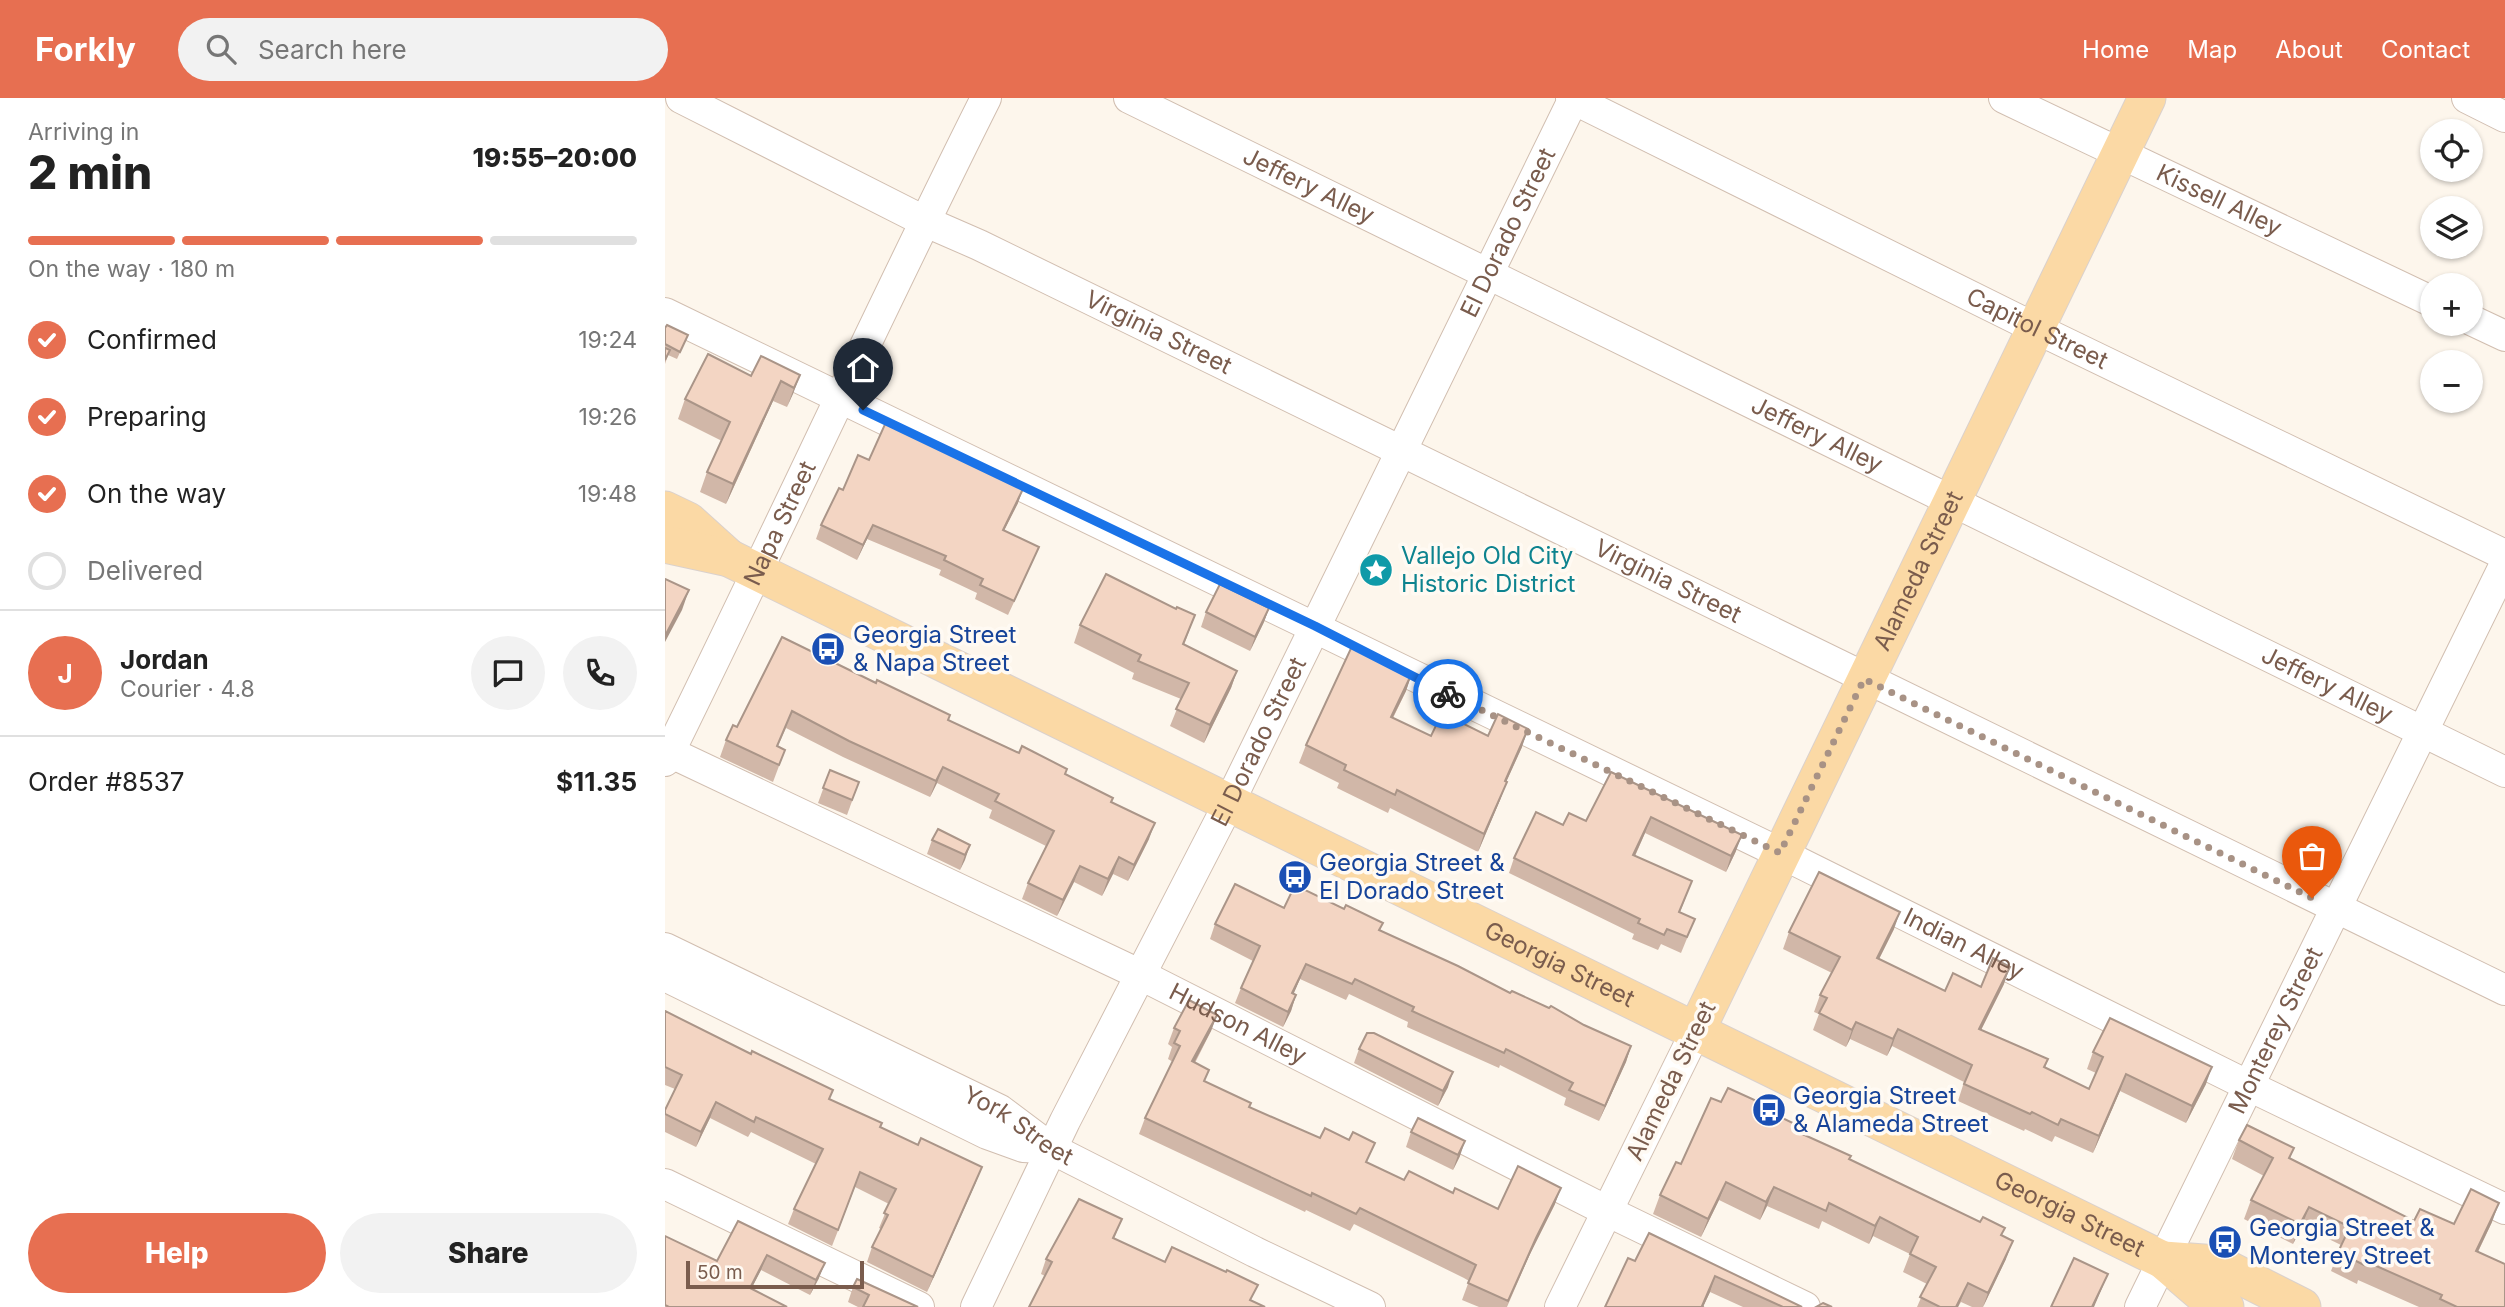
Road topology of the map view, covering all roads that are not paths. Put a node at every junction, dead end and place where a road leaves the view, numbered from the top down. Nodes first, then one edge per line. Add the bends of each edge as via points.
1 (681, 98) edge
2 (986, 98) edge
3 (1129, 98) edge
4 (1573, 98) edge
5 (2004, 98) edge
6 (2147, 98) edge
7 (2467, 98) edge
8 (2505, 117) edge
9 (2120, 154) junction
10 (925, 221) junction
11 (1489, 272) junction
12 (2420, 296) edge
13 (665, 313) edge
14 (2483, 326) edge
15 (2035, 328) junction
16 (2505, 336) edge
17 (839, 398) junction
18 (1401, 451) junction
19 (1950, 502) junction
20 (665, 510) edge
21 (665, 544) edge
22 (2505, 555) edge
23 (2505, 564) edge
24 (744, 566) junction
25 (1315, 626) junction
26 (1864, 679) junction
27 (2423, 732) junction
28 (666, 754) edge
29 (2505, 772) edge
30 (1229, 803) junction
31 (1780, 853) junction
32 (2337, 910) junction
33 (665, 948) edge
34 (1140, 975) junction
35 (665, 976) edge
36 (2505, 990) edge
37 (1696, 1031) junction
38 (2249, 1086) junction
39 (1052, 1149) junction
40 (665, 1184) edge
41 (2505, 1209) edge
42 (1607, 1211) junction
43 (2163, 1260) junction
44 (919, 1307) edge
45 (976, 1307) edge
46 (1370, 1307) edge
47 (1560, 1307) edge
48 (1805, 1307) edge
49 (2140, 1307) edge
50 (2225, 1307) edge
51 (2302, 1307) edge

1 - 10 street, Virginia Street
2 - 10 street, Napa Street
3 - 11 street, Jeffery Alley
4 - 11 street, El Dorado Street
4 - 15 street, Capitol Street
5 - 9 street, Kissell Alley
6 - 9 main road, Alameda Street
7 - 8 street
9 - 12 street, Kissell Alley
9 - 15 main road, Alameda Street
10 - 17 street, Napa Street
10 - 18 street, Virginia Street
11 - 18 street, El Dorado Street
11 - 19 street, Jeffery Alley
13 - 17 street, Indian Alley
14 - 16 street
15 - 19 main road, Alameda Street
15 - 22 street, Capitol Street
17 - 24 street, Napa Street
17 - 25 street, Indian Alley
18 - 25 street, El Dorado Street
18 - 26 street, Virginia Street
19 - 26 main road, Alameda Street
19 - 27 street, Jeffery Alley
20 - 24 main road, Georgia Street via 688,521
21 - 24 main road, Georgia Street
23 - 27 street, Monterey Street
24 - 28 street, Napa Street
24 - 30 main road, Georgia Street
25 - 30 street, El Dorado Street
25 - 31 street, Indian Alley
26 - 31 main road, Alameda Street
26 - 32 street, Virginia Street
27 - 29 street, Jeffery Alley
27 - 32 street, Monterey Street
28 - 34 street, Hudson Alley
30 - 34 street, El Dorado Street
30 - 37 main road, Georgia Street
31 - 37 main road, Alameda Street
31 - 38 street, Indian Alley
32 - 36 street, Virginia Street
32 - 38 street, Monterey Street
33 - 39 street, York Street via 1000,1110
34 - 39 street, El Dorado Street
34 - 42 street, Hudson Alley
35 - 39 street via 987,1134 1023,1147
37 - 42 street, Alameda Street
37 - 43 main road, Georgia Street
38 - 41 street, Indian Alley
38 - 43 street, Monterey Street
39 - 45 street, El Dorado Street
39 - 46 street, York Street
40 - 44 street
42 - 47 street, Alameda Street
42 - 48 street, Hudson Alley
43 - 49 street, Monterey Street
43 - 50 main road, Georgia Street
43 - 51 main road, Georgia Street via 2217,1265

